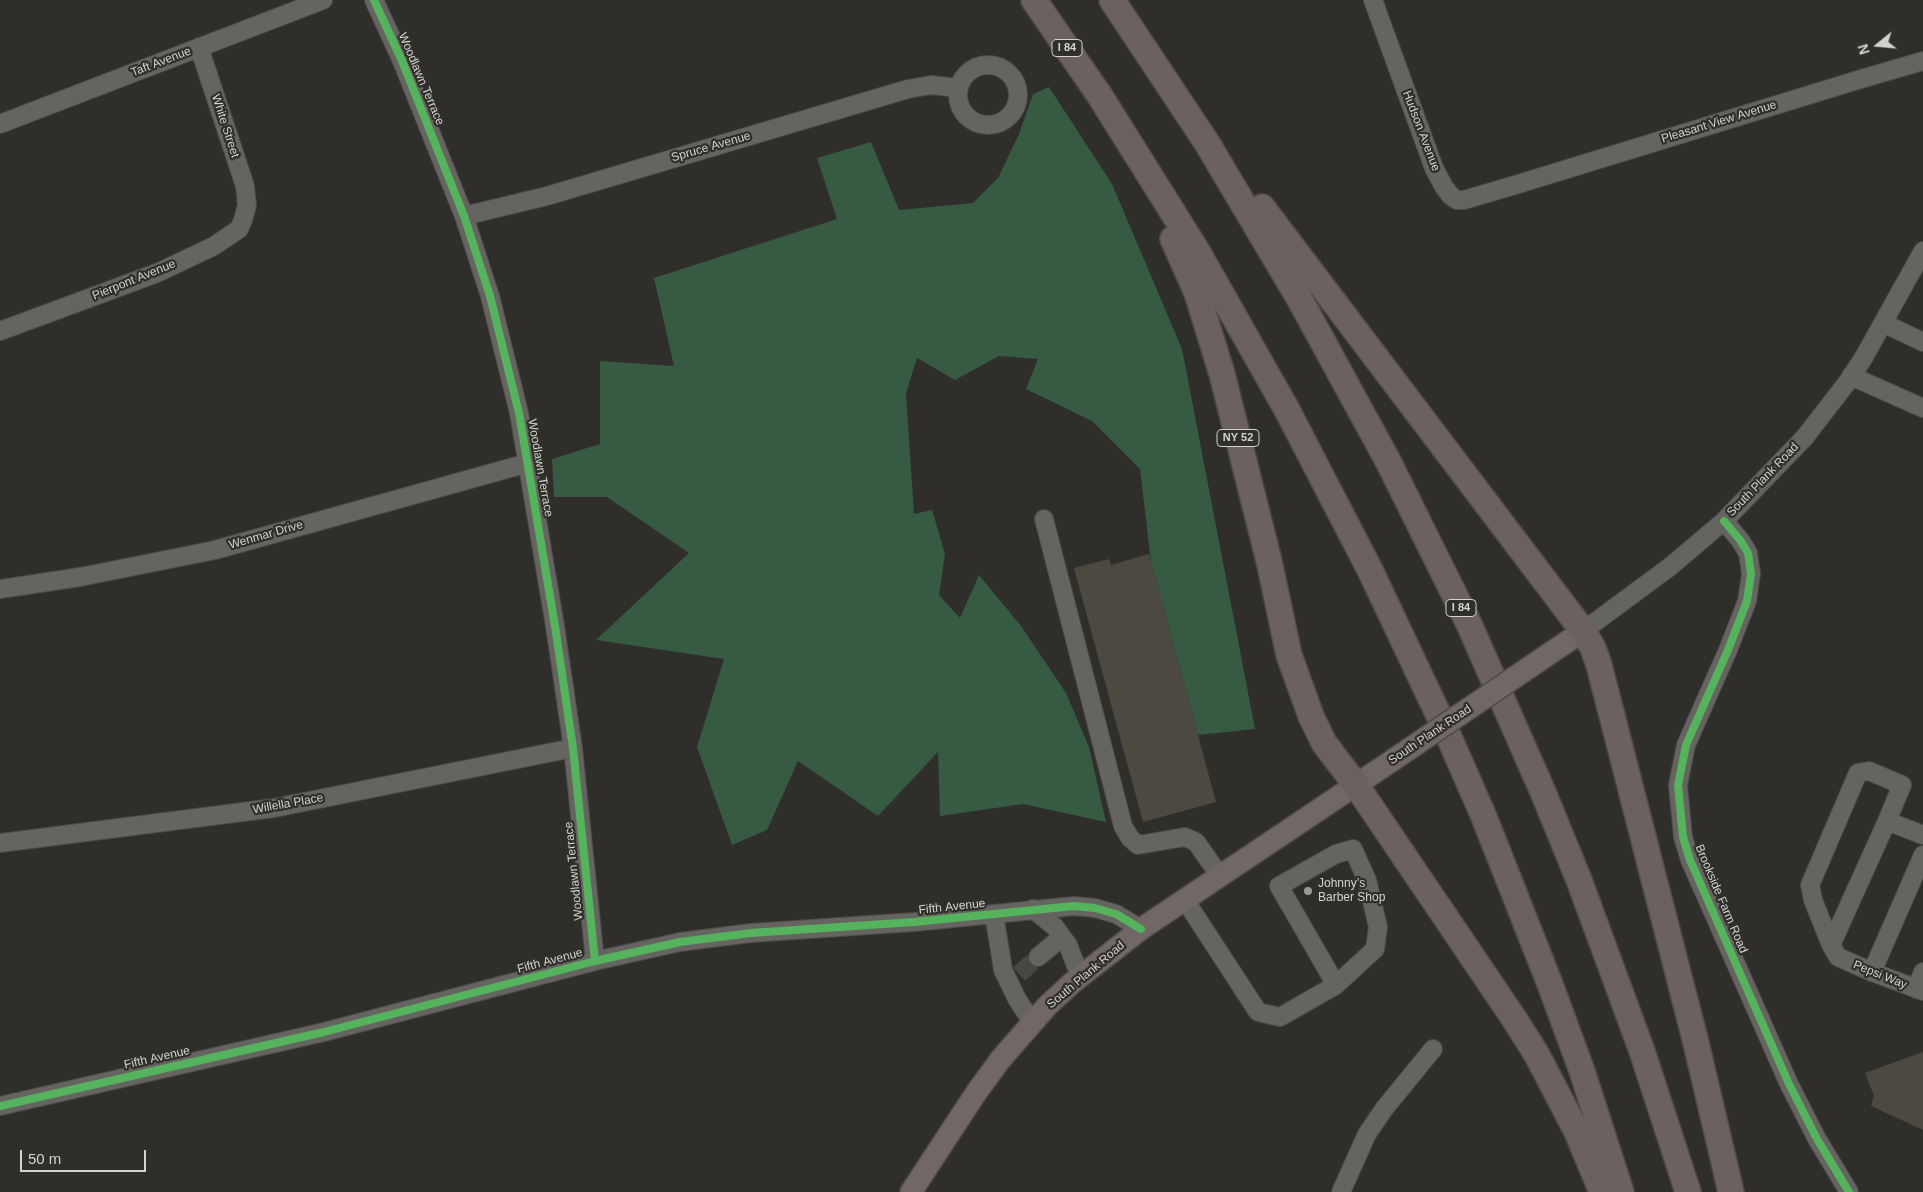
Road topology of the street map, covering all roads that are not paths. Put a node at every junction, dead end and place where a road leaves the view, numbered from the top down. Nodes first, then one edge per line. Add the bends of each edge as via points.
1 (323, 0) edge
2 (374, 0) edge
3 (1034, 0) edge
4 (1112, 0) edge
5 (1373, 0) edge
6 (199, 47) junction
7 (1154, 62) junction
8 (1923, 62) edge
9 (958, 88) dead end
10 (1100, 96) junction
11 (0, 124) edge
12 (1515, 185) joint
13 (247, 205) joint
14 (464, 216) junction
15 (1923, 252) edge
16 (1883, 323) junction
17 (0, 331) edge
18 (1923, 342) edge
19 (1851, 376) junction
20 (1923, 408) edge
21 (528, 462) junction
22 (1044, 519) dead end
23 (1724, 521) junction
24 (0, 590) edge
25 (1582, 631) junction
26 (573, 748) junction
27 (1356, 786) junction
28 (1887, 821) junction
29 (1923, 835) edge
30 (0, 844) edge
31 (1923, 855) edge
32 (1220, 876) junction
33 (1185, 900) junction
34 (1033, 910) junction
35 (994, 914) junction
36 (1141, 929) junction
37 (1062, 937) junction
38 (1835, 951) junction
39 (1038, 957) tunnel mouth
40 (595, 961) junction
41 (1872, 972) junction
42 (1923, 972) edge
43 (1080, 976) junction
44 (1336, 985) junction
45 (1920, 990) edge
46 (1032, 1022) junction
47 (1433, 1049) dead end
48 (0, 1106) edge
49 (911, 1192) edge
50 (1340, 1192) edge
51 (1602, 1192) edge
52 (1622, 1192) edge
53 (1688, 1192) edge
54 (1731, 1192) edge
55 (1849, 1192) edge

1 - 6 street, Taft Avenue
2 - 14 street, Woodlawn Terrace
3 - 10 highway, I 84
4 - 7 highway, I 84
5 - 12 street, Hudson Avenue via 1434,168 1444,187 1457,200 1464,200
6 - 11 street, Taft Avenue
6 - 13 street, White Street via 245,186
7 - 25 highway
7 - 53 highway, I 84 via 1304,306 1388,461 1469,624 1579,880 1642,1051
8 - 12 street, Pleasant View Avenue
9 - 14 street, Spruce Avenue via 931,85 908,89 547,196
10 - 27 highway, NY 52 via 1182,256 1197,293 1222,374 1296,678 1324,743
10 - 52 highway, I 84 via 1248,339 1330,491 1410,652 1484,817 1550,984
13 - 17 street, Pierpont Avenue via 239,229 214,246 157,273
14 - 21 street, Woodlawn Terrace via 490,296
15 - 16 street, South Plank Road
16 - 18 street
16 - 19 street, South Plank Road
19 - 20 street
19 - 23 street, South Plank Road via 1805,437
21 - 24 street, Wenmar Drive via 215,550
21 - 26 street, Woodlawn Terrace
22 - 32 street via 1123,826 1138,844 1185,837 1196,842
23 - 25 street, South Plank Road via 1671,566
23 - 55 street, Brookside Farm Road via 1748,553 1751,574 1747,601 1686,745 1678,785 1683,836 1690,860 1789,1084 1817,1140
25 - 27 main road, South Plank Road, bridge
25 - 54 highway via 1600,665
26 - 30 street, Willella Place via 274,808
26 - 40 street, Woodlawn Terrace
27 - 32 main road, South Plank Road
27 - 51 highway via 1537,1056 1577,1132
28 - 29 street
28 - 38 street
28 - 38 street via 1902,785 1869,771 1858,773 1810,885 1813,900
31 - 41 street
32 - 33 main road, South Plank Road
33 - 36 main road, South Plank Road
33 - 44 street via 1258,1012 1280,1017
34 - 35 street, Fifth Avenue
34 - 36 street, Fifth Avenue via 1074,906 1095,908 1116,914
34 - 37 street via 1055,927
35 - 40 street, Fifth Avenue via 718,936
35 - 46 street via 1003,970 1014,978
36 - 43 main road, South Plank Road
37 - 39 street
37 - 43 street
38 - 41 street, Pepsi Way
40 - 48 street, Fifth Avenue via 324,1032
41 - 45 street, Pepsi Way
42 - 45 street
43 - 46 main road, South Plank Road
44 - 44 street via 1279,886 1336,854 1353,849 1367,880 1378,927 1375,949
46 - 49 main road, South Plank Road via 976,1093
47 - 50 street via 1367,1134

